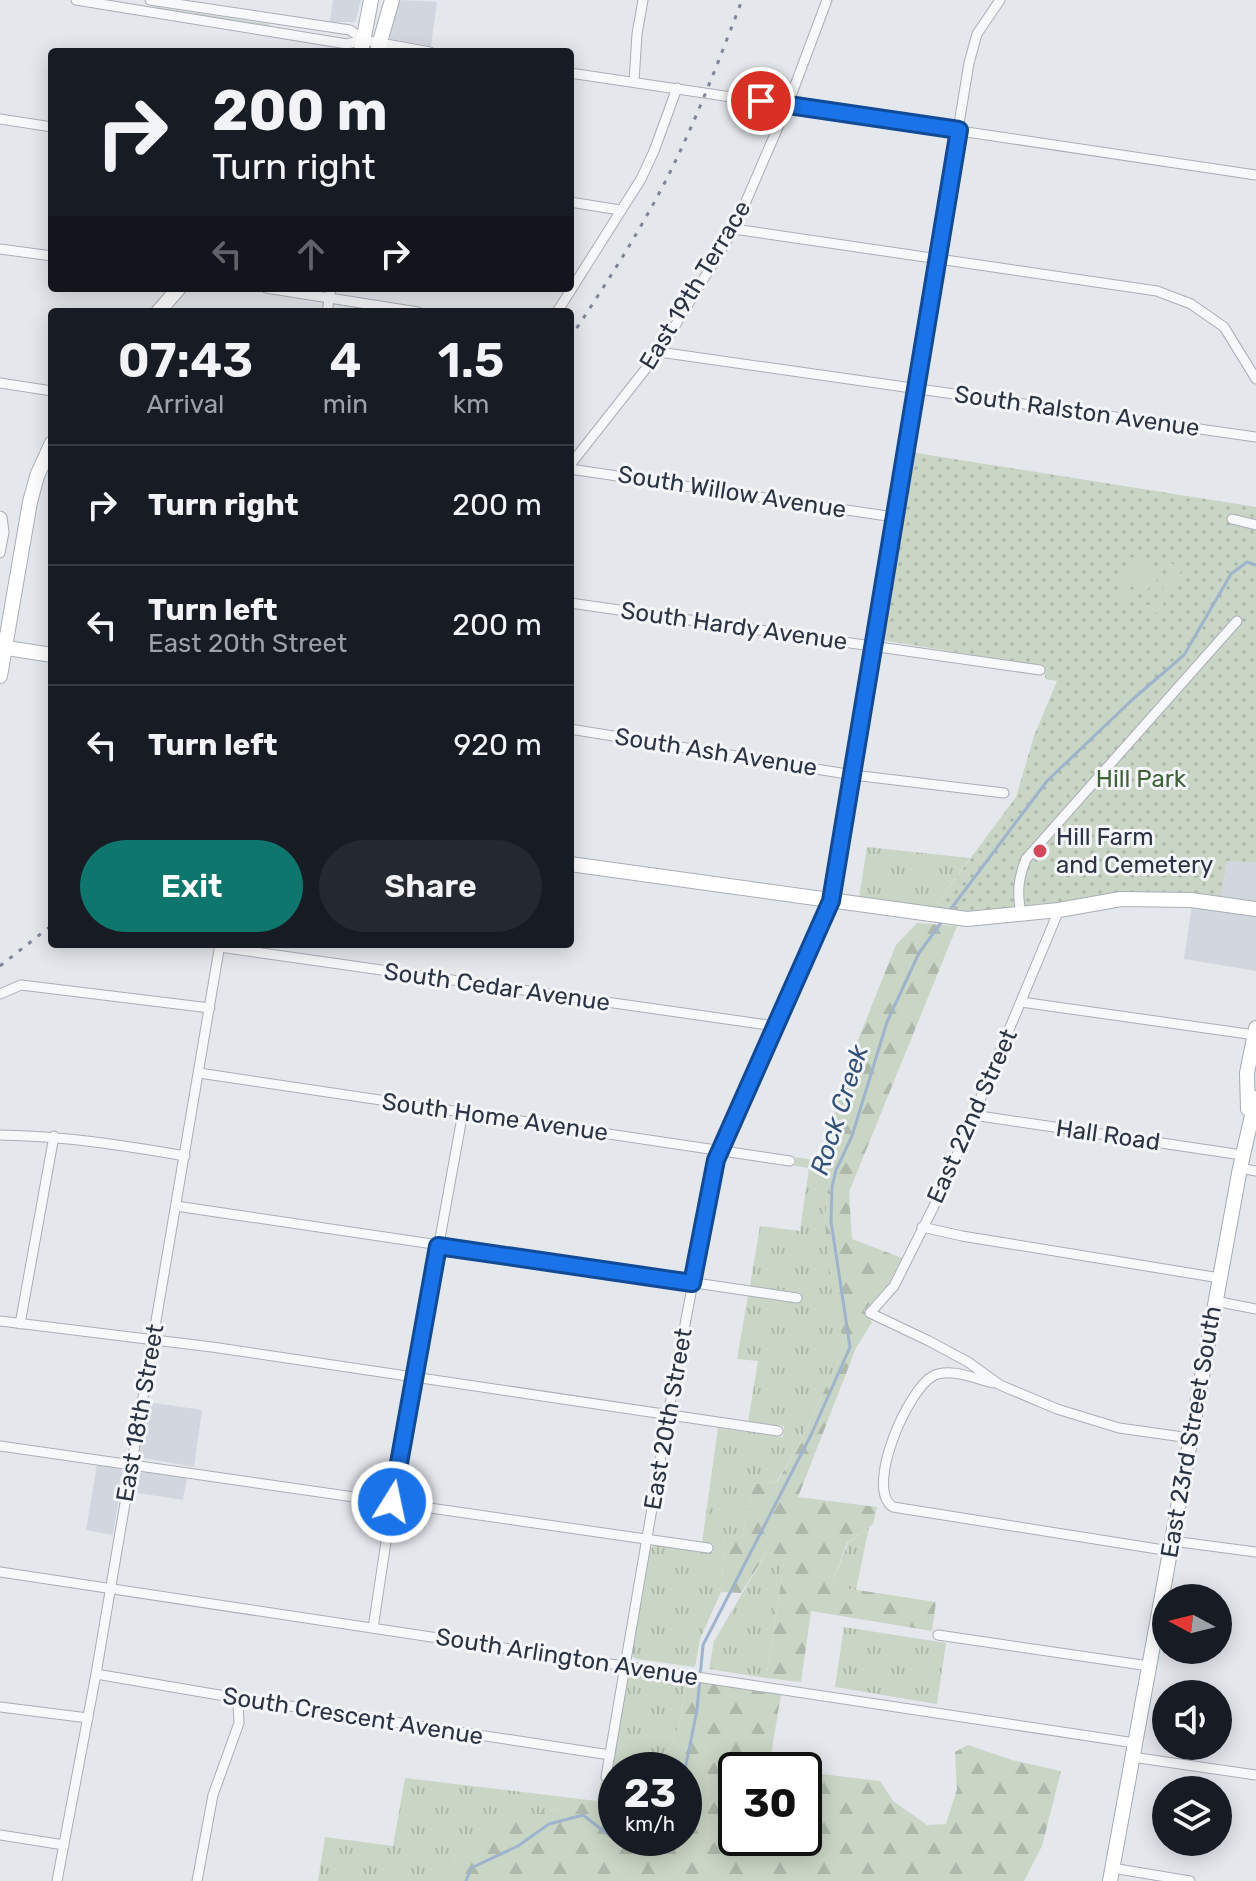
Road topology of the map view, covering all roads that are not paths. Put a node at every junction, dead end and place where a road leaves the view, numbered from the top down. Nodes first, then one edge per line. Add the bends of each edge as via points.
1 (76, 0) edge
2 (150, 0) edge
3 (371, 0) edge
4 (392, 0) edge
5 (643, 0) edge
6 (827, 0) edge
7 (1000, 0) edge
8 (149, 12) junction
9 (275, 19) junction
10 (273, 32) junction
11 (362, 46) edge
12 (378, 48) edge
13 (574, 74) edge
14 (634, 82) junction
15 (677, 88) junction
16 (788, 104) junction
17 (0, 119) edge
18 (48, 126) edge
19 (959, 130) junction
20 (1256, 175) edge
21 (574, 203) edge
22 (620, 210) junction
23 (734, 229) junction
24 (0, 249) edge
25 (48, 255) edge
26 (938, 260) junction
27 (574, 284) edge
28 (176, 292) edge
29 (330, 293) edge
30 (162, 308) edge
31 (399, 308) edge
32 (659, 352) junction
33 (1256, 379) edge
34 (0, 383) edge
35 (917, 387) junction
36 (48, 390) edge
37 (1256, 437) edge
38 (48, 452) edge
39 (574, 462) edge
40 (574, 468) edge
41 (1, 517) edge
42 (894, 517) junction
43 (1232, 519) dead end
44 (1256, 525) edge
45 (0, 553) edge
46 (574, 604) edge
47 (1237, 621) dead end
48 (872, 645) junction
49 (2, 648) edge
50 (48, 654) edge
51 (1040, 670) dead end
52 (0, 676) edge
53 (574, 730) edge
54 (853, 775) junction
55 (1004, 793) dead end
56 (574, 865) edge
57 (831, 901) junction
58 (1256, 909) edge
59 (1059, 910) junction
60 (1021, 914) junction
61 (220, 948) edge
62 (241, 948) edge
63 (0, 994) edge
64 (1021, 1002) junction
65 (210, 1008) junction
66 (775, 1026) junction
67 (1255, 1032) edge
68 (199, 1073) junction
69 (1256, 1098) edge
70 (463, 1112) junction
71 (973, 1115) junction
72 (1248, 1126) junction
73 (0, 1135) edge
74 (54, 1136) junction
75 (721, 1151) junction
76 (185, 1156) junction
77 (790, 1161) dead end
78 (1241, 1162) junction
79 (1256, 1171) edge
80 (176, 1206) junction
81 (922, 1227) junction
82 (438, 1246) junction
83 (1220, 1278) junction
84 (692, 1283) junction
85 (797, 1298) dead end
86 (1215, 1301) junction
87 (1256, 1309) edge
88 (0, 1321) edge
89 (20, 1324) junction
90 (152, 1341) junction
91 (415, 1378) junction
92 (1000, 1385) junction
93 (668, 1415) junction
94 (778, 1431) dead end
95 (1190, 1438) junction
96 (0, 1446) edge
97 (131, 1465) junction
98 (392, 1502) junction
99 (648, 1540) junction
100 (1171, 1546) junction
101 (708, 1548) dead end
102 (1256, 1552) edge
103 (0, 1572) edge
104 (110, 1588) junction
105 (373, 1628) junction
106 (938, 1635) dead end
107 (625, 1665) junction
108 (1149, 1666) junction
109 (96, 1674) junction
110 (238, 1702) junction
111 (0, 1707) edge
112 (88, 1718) junction
113 (1134, 1750) junction
114 (610, 1752) edge
115 (598, 1753) edge
116 (1256, 1775) edge
117 (0, 1835) edge
118 (64, 1845) junction
119 (1111, 1874) edge
120 (57, 1881) edge
121 (197, 1881) edge
122 (1190, 1881) edge

1 - 8 street
2 - 8 street
2 - 9 street
3 - 11 street
4 - 12 street
5 - 14 street
6 - 16 street, East 19th Terrace
7 - 19 street, East 20th Street via 974,43
8 - 10 street
9 - 10 street
9 - 11 street via 350,30
10 - 11 street
11 - 12 street
13 - 14 street
14 - 15 street
15 - 16 street
15 - 22 street via 641,179
16 - 19 street
16 - 23 street, East 19th Terrace
17 - 18 street
19 - 20 street
19 - 26 street, East 20th Street
21 - 22 street
22 - 27 street
23 - 26 street
23 - 32 street, East 19th Terrace
24 - 25 street
26 - 33 street via 1157,291 1195,306 1224,327
26 - 35 street, East 20th Street
28 - 30 street
29 - 31 street
32 - 35 street, South Ralston Avenue
32 - 39 street, East 19th Terrace
34 - 36 street
35 - 37 street, South Ralston Avenue
35 - 42 street, East 20th Street
38 - 49 street via 30,502
40 - 42 street, South Willow Avenue
41 - 45 street
42 - 48 street, East 20th Street
43 - 44 street
46 - 48 street, South Hardy Avenue
47 - 60 street via 1026,859 1017,891
48 - 51 street, South Hardy Avenue
48 - 54 street, East 20th Street
49 - 50 street
49 - 52 street
53 - 54 street, South Ash Avenue
54 - 55 street, South Ash Avenue
54 - 57 street, East 20th Street
56 - 57 street
57 - 60 street via 967,919
57 - 66 street, East 20th Street
58 - 59 street via 1160,898
59 - 60 street
59 - 64 street, East 22nd Street
61 - 65 street, East 18th Street
62 - 66 street, South Cedar Avenue
63 - 65 street via 21,985
64 - 67 street
64 - 71 street, East 22nd Street
65 - 68 street, East 18th Street
66 - 75 street, East 20th Street
67 - 72 street, East 23rd Street South via 1247,1073
68 - 70 street, South Home Avenue
68 - 76 street, East 18th Street
69 - 72 street, East 23rd Street South
70 - 75 street, South Home Avenue
70 - 82 street
71 - 78 street, Hall Road
71 - 81 street, East 22nd Street
72 - 78 street, East 23rd Street South
73 - 74 street
74 - 76 street
74 - 89 street
75 - 77 street, South Home Avenue
75 - 84 street, East 20th Street
76 - 80 street, East 18th Street
78 - 79 street, Hall Road
78 - 83 street, East 23rd Street South
80 - 82 street
80 - 90 street, East 18th Street
81 - 83 street
81 - 92 street, East 22nd Street via 894,1286 870,1313 968,1362
82 - 84 street
82 - 91 street
83 - 86 street, East 23rd Street South
84 - 85 street
84 - 93 street, East 20th Street
86 - 87 street
86 - 95 street, East 23rd Street South
88 - 89 street
89 - 90 street
90 - 91 street
90 - 97 street, East 18th Street
91 - 93 street
91 - 98 street
92 - 95 street via 1092,1422
92 - 100 street via 959,1375 931,1376 889,1446 883,1496 889,1504
93 - 94 street
93 - 99 street, East 20th Street
95 - 100 street, East 23rd Street South
96 - 97 street
97 - 98 street
97 - 104 street, East 18th Street
98 - 99 street
98 - 105 street
99 - 101 street
99 - 107 street, East 20th Street
100 - 102 street
100 - 108 street, East 23rd Street South
103 - 104 street, South Arlington Avenue
104 - 105 street, South Arlington Avenue
104 - 109 street, East 18th Street
105 - 107 street, South Arlington Avenue
106 - 108 street
107 - 113 street, South Arlington Avenue
107 - 114 street, East 20th Street
108 - 113 street, East 23rd Street South
109 - 110 street, South Crescent Avenue
109 - 112 street, East 18th Street
110 - 115 street, South Crescent Avenue
110 - 121 street via 239,1723 213,1795
111 - 112 street
112 - 118 street, East 18th Street
113 - 116 street, South Arlington Avenue
113 - 119 street, East 23rd Street South
117 - 118 street
118 - 120 street, East 18th Street
119 - 122 street

